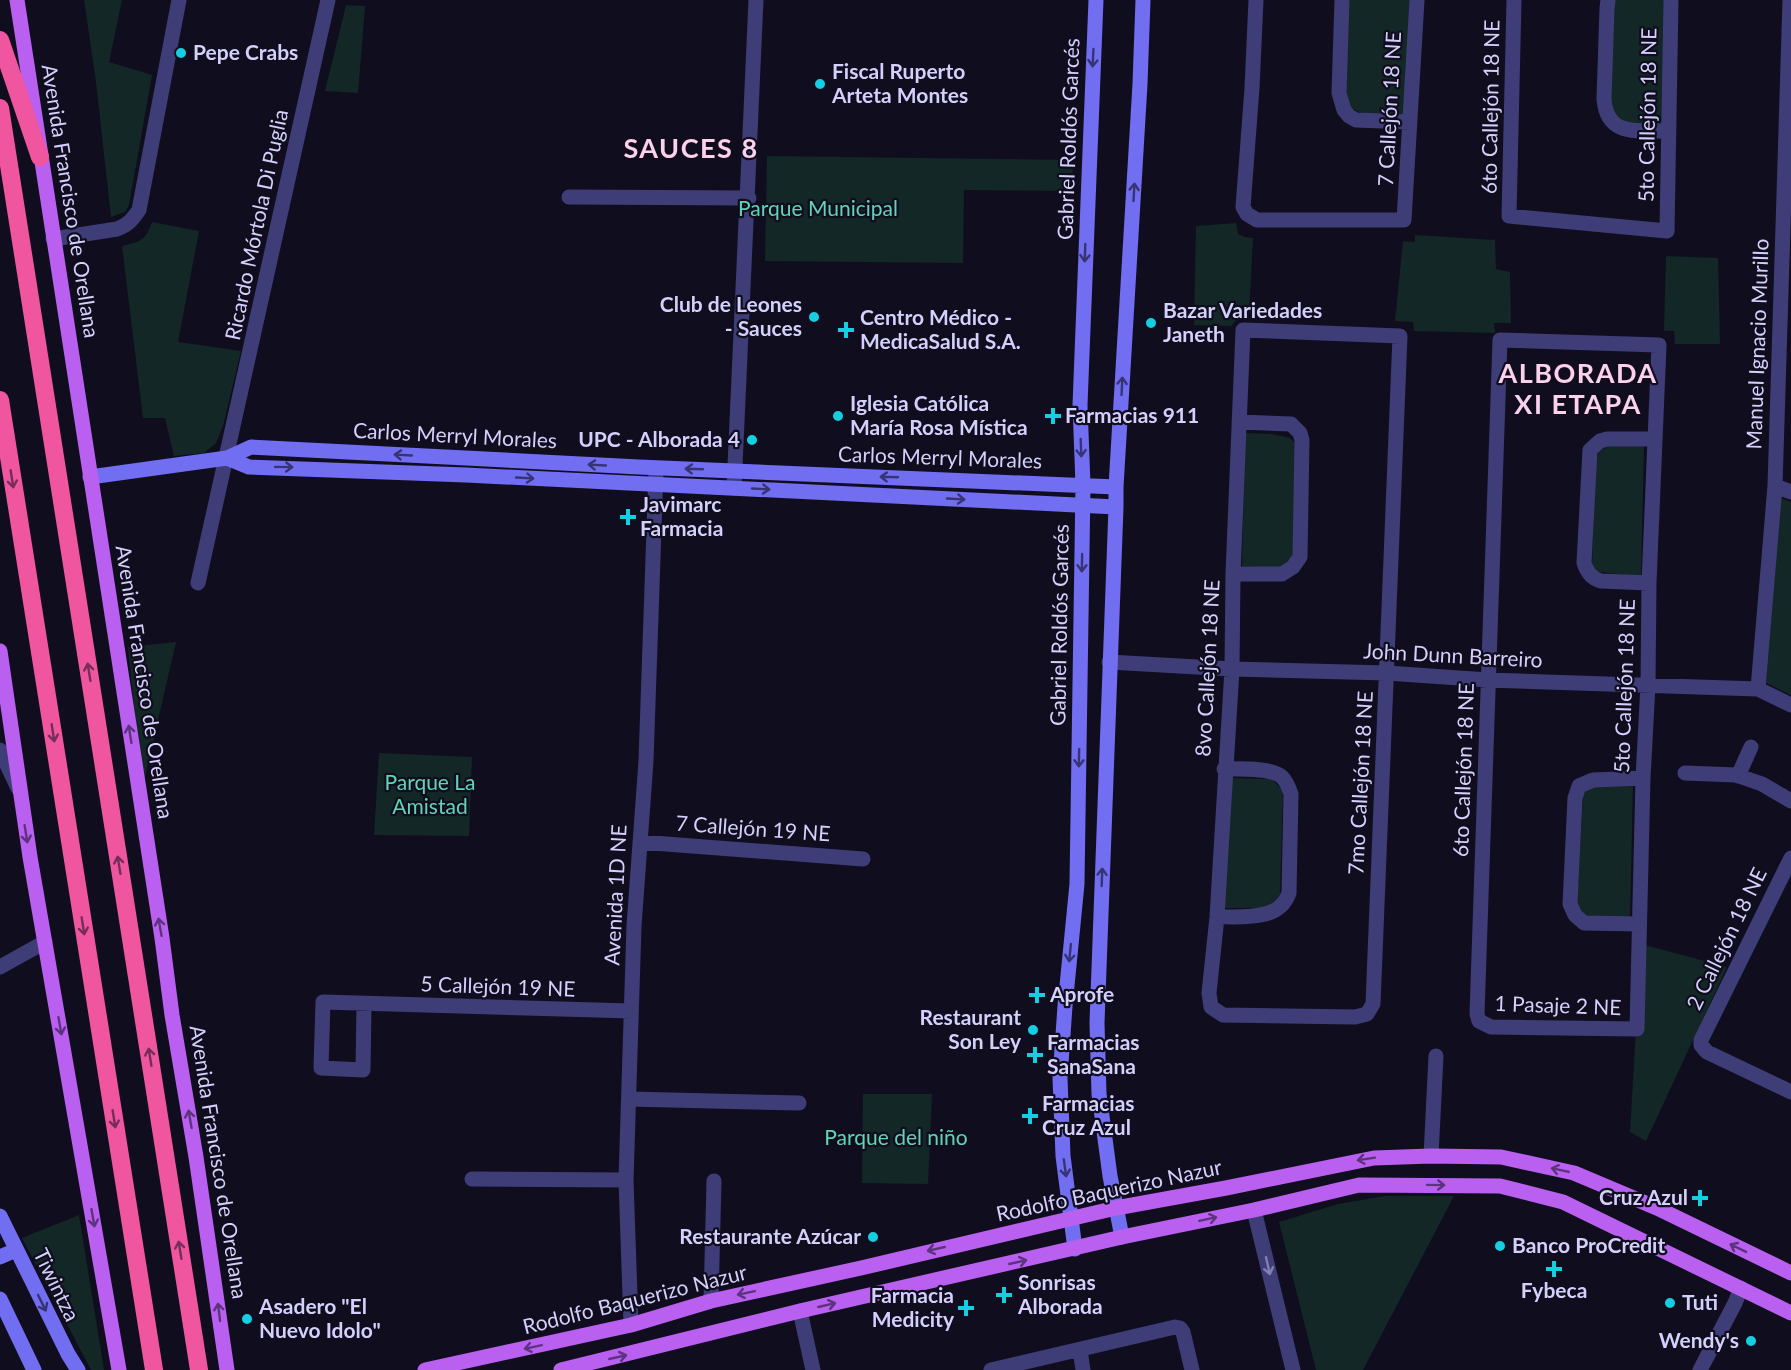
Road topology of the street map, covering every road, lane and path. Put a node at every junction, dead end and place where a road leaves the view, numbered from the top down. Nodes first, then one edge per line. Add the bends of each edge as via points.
1 (17, 0) edge
2 (179, 0) edge
3 (327, 0) edge
4 (756, 0) edge
5 (1096, 0) edge
6 (1143, 0) edge
7 (1256, 0) edge
8 (1342, 0) edge
9 (1417, 0) edge
10 (1514, 0) edge
11 (1608, 0) edge
12 (1671, 0) edge
13 (1790, 0) edge
14 (0, 40) edge
15 (1789, 74) edge
16 (0, 108) edge
17 (1410, 122) junction
18 (1668, 131) junction
19 (40, 157) junction
20 (1787, 175) edge
21 (568, 197) dead end
22 (749, 198) junction
23 (1667, 231) joint
24 (53, 239) junction
25 (1400, 336) joint
26 (1500, 340) joint
27 (1784, 368) edge
28 (0, 400) edge
29 (1239, 422) junction
30 (1655, 439) junction
31 (227, 458) junction
32 (656, 468) junction
33 (735, 471) junction
34 (90, 477) junction
35 (655, 484) junction
36 (1083, 485) junction
37 (1775, 486) junction
38 (1116, 487) junction
39 (735, 488) junction
40 (1791, 492) edge
41 (1082, 505) junction
42 (1116, 507) junction
43 (1233, 574) junction
44 (198, 583) dead end
45 (1649, 583) junction
46 (0, 651) edge
47 (1109, 662) junction
48 (1232, 669) junction
49 (1387, 673) junction
50 (1488, 680) junction
51 (1648, 685) junction
52 (1758, 689) junction
53 (1791, 705) edge
54 (1751, 747) dead end
55 (0, 750) edge
56 (1224, 769) junction
57 (1685, 773) dead end
58 (1738, 776) junction
59 (1643, 778) junction
60 (20, 792) junction
61 (1791, 801) edge
62 (640, 842) junction
63 (1791, 858) edge
64 (863, 859) dead end
65 (1217, 917) junction
66 (1639, 924) junction
67 (45, 942) junction
68 (0, 967) edge
69 (364, 1004) junction
70 (1211, 1007) joint
71 (631, 1011) junction
72 (1479, 1021) joint
73 (1637, 1029) joint
74 (1436, 1056) dead end
75 (1791, 1092) edge
76 (629, 1099) junction
77 (799, 1104) dead end
78 (1431, 1156) junction
79 (472, 1179) dead end
80 (626, 1180) junction
81 (714, 1181) dead end
82 (1116, 1208) junction
83 (1254, 1210) junction
84 (1072, 1218) junction
85 (1, 1220) edge
86 (1122, 1237) junction
87 (1075, 1249) junction
88 (16, 1250) junction
89 (0, 1257) edge
90 (1791, 1273) edge
91 (1741, 1288) junction
92 (0, 1299) edge
93 (711, 1301) junction
94 (1791, 1303) edge
95 (1773, 1304) junction
96 (800, 1311) junction
97 (1791, 1313) edge
98 (631, 1325) junction
99 (1080, 1350) junction
100 (34, 1370) edge
101 (78, 1370) edge
102 (119, 1370) edge
103 (153, 1370) edge
104 (199, 1370) edge
105 (227, 1370) edge
106 (425, 1370) edge
107 (561, 1370) edge
108 (813, 1370) edge
109 (992, 1370) edge
110 (1083, 1370) edge
111 (1192, 1370) edge
112 (1293, 1370) edge
113 (1700, 1370) edge

1 - 19 main road, Avenida Francisco de Orellana
2 - 24 street via 139,210 126,226
3 - 31 street, Ricardo Mórtola Di Puglia
4 - 22 street
5 -> 36 main road, Gabriel Roldós Garcés via 1080,405
38 -> 6 main road
7 - 17 street, 7 Callejón 18 NE via 1243,207 1246,214 1257,220 1404,220
8 - 17 street via 1339,93 1344,110 1356,120
9 - 17 street, 7 Callejón 18 NE
10 - 23 street, 6to Callejón 18 NE via 1509,216
11 - 18 street via 1604,99 1608,118 1622,130
12 - 18 street, 5to Callejón 18 NE
13 - 15 street, Manuel Ignacio Murillo
14 - 19 highway
15 - 20 street, Manuel Ignacio Murillo
104 -> 16 highway
18 - 23 street, 5to Callejón 18 NE
19 - 24 main road, Avenida Francisco de Orellana
20 - 27 street, Manuel Ignacio Murillo
21 - 22 street
22 - 33 street
24 - 34 main road, Avenida Francisco de Orellana
25 - 29 street, 8vo Callejón 18 NE via 1243,330
25 - 49 street, 7mo Callejón 18 NE
26 - 30 street, 5to Callejón 18 NE via 1659,345
26 - 50 street, 6to Callejón 18 NE
27 - 37 street, Manuel Ignacio Murillo
28 -> 103 highway
29 - 43 street, 8vo Callejón 18 NE
29 - 43 street via 1290,424 1300,433 1300,558 1282,574
30 - 45 street, 5to Callejón 18 NE
30 - 45 street via 1607,439 1594,445 1588,458 1584,563 1594,579
32 -> 31 main road, Carlos Merryl Morales via 251,447
31 - 34 main road, Carlos Merryl Morales
31 -> 35 main road, Carlos Merryl Morales via 249,467
31 - 44 street, Ricardo Mórtola Di Puglia
33 -> 32 main road, Carlos Merryl Morales
32 - 35 street, Avenida 1D NE
36 -> 33 main road, Carlos Merryl Morales
33 - 39 street
105 -> 34 main road, Avenida Francisco de Orellana
35 - 39 main road, Carlos Merryl Morales
35 - 62 street, Avenida 1D NE
36 - 38 main road, Carlos Merryl Morales
36 - 41 main road, Gabriel Roldós Garcés
37 - 40 street
37 - 52 street, Manuel Ignacio Murillo
38 - 42 main road
39 -> 41 main road, Carlos Merryl Morales
41 - 42 main road, Carlos Merryl Morales
41 -> 84 main road, Gabriel Roldós Garcés via 1077,884 1060,1085 1063,1156
42 - 47 main road
43 - 48 street, 8vo Callejón 18 NE
45 - 51 street, 5to Callejón 18 NE
46 - 60 main road
47 - 48 street, John Dunn Barreiro
82 -> 47 main road via 1099,1094 1097,1023
48 - 49 street, John Dunn Barreiro
48 - 56 street, 8vo Callejón 18 NE
49 - 50 street, John Dunn Barreiro
49 - 70 street, 7mo Callejón 18 NE via 1372,1004 1367,1014 1223,1015
50 - 51 street, John Dunn Barreiro
50 - 72 street, 6to Callejón 18 NE
51 - 52 street, John Dunn Barreiro
51 - 59 street, 5to Callejón 18 NE
52 - 53 street, John Dunn Barreiro
54 - 58 street
55 - 60 street
56 - 65 street, 8vo Callejón 18 NE
56 - 65 street via 1272,771 1287,783 1291,794 1289,893 1280,908 1272,912
57 - 58 street
58 - 61 street via 1762,784
59 - 66 street, 5to Callejón 18 NE
59 - 66 street via 1593,780 1579,786 1575,798 1570,904 1584,922
60 -> 67 main road
62 - 64 street, 7 Callejón 19 NE
62 - 71 street, Avenida 1D NE
63 - 75 street, 2 Callejón 18 NE via 1701,1040 1707,1052
65 - 70 street, 8vo Callejón 18 NE
66 - 73 street, 5to Callejón 18 NE
67 - 68 street
67 -> 102 main road
69 - 69 street, 5 Callejón 19 NE via 363,1070 321,1068 322,1002
69 - 71 street, 5 Callejón 19 NE
71 - 76 street, Avenida 1D NE
72 - 73 street, 1 Pasaje 2 NE via 1491,1027
74 - 78 street
76 - 77 street
76 - 80 street, Avenida 1D NE
78 -> 82 main road, Rodolfo Baquerizo Nazur via 1374,1158
90 -> 78 main road, Rodolfo Baquerizo Nazur via 1574,1173 1501,1157
79 - 80 street
80 - 98 street, Avenida 1D NE
81 - 93 street
82 - 84 main road, Rodolfo Baquerizo Nazur
82 - 86 main road
86 -> 83 main road
83 -> 91 main road via 1359,1185 1500,1186 1563,1202
83 -> 112 street
84 - 87 main road, Gabriel Roldós Garcés
84 -> 93 main road, Rodolfo Baquerizo Nazur
85 - 88 main road, Tiwintza
86 - 87 main road
96 -> 87 main road
88 - 89 main road
88 -> 101 main road, Tiwintza
91 - 95 main road
91 - 113 street
92 - 100 main road
93 - 98 main road, Rodolfo Baquerizo Nazur
94 - 95 main road via 1785,1300
95 - 97 main road
107 -> 96 main road
96 - 108 street
98 -> 106 main road, Rodolfo Baquerizo Nazur
99 - 109 street
99 - 110 street
99 - 111 street via 1175,1327 1183,1332

